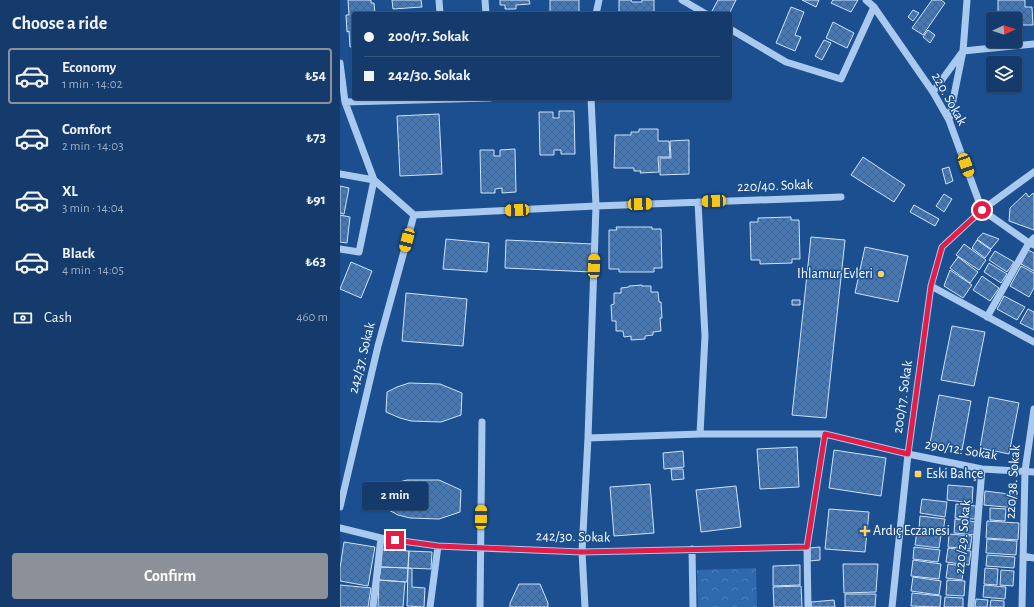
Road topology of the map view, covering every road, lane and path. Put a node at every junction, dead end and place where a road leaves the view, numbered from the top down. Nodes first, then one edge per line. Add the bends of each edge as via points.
1 (439, 0) edge
2 (485, 0) edge
3 (599, 0) edge
4 (682, 0) edge
5 (866, 0) edge
6 (967, 0) edge
7 (874, 7) junction
8 (440, 12) edge
9 (486, 12) edge
10 (596, 12) edge
11 (703, 12) edge
12 (732, 30) edge
13 (1034, 44) edge
14 (963, 51) junction
15 (340, 63) edge
16 (932, 92) junction
17 (412, 100) edge
18 (591, 100) edge
19 (345, 102) junction
20 (949, 120) junction
21 (1034, 172) edge
22 (340, 174) edge
23 (374, 180) junction
24 (841, 196) dead end
25 (698, 202) junction
26 (596, 206) junction
27 (982, 210) junction
28 (414, 215) junction
29 (1032, 242) edge
30 (340, 249) edge
31 (931, 286) junction
32 (987, 317) junction
33 (1034, 342) edge
34 (1034, 410) edge
35 (482, 422) dead end
36 (700, 434) junction
37 (825, 434) junction
38 (588, 438) junction
39 (908, 454) junction
40 (982, 469) junction
41 (1025, 471) junction
42 (1034, 472) edge
43 (340, 507) edge
44 (340, 528) edge
45 (381, 538) junction
46 (438, 546) junction
47 (807, 547) junction
48 (481, 548) junction
49 (692, 549) junction
50 (582, 552) junction
51 (1023, 556) junction
52 (1034, 558) edge
53 (373, 607) edge
54 (430, 607) edge
55 (480, 607) edge
56 (585, 607) edge
57 (693, 607) edge
58 (808, 607) edge
59 (892, 607) edge
60 (970, 607) edge
61 (1022, 607) edge

1 - 8 street
2 - 9 street
3 - 10 street
4 - 11 street
5 - 7 street, 220. Sokak
6 - 14 street
7 - 12 street via 841,79 786,62
7 - 16 street, 220. Sokak
13 - 14 street
14 - 16 street
14 - 20 street
15 - 19 street
16 - 20 street, 220. Sokak
17 - 19 street
18 - 26 street
19 - 23 street
20 - 27 street, 220. Sokak
21 - 27 street, 200/17. Sokak
22 - 23 street
23 - 28 street
23 - 30 street via 359,252
24 - 25 street, 220/40. Sokak
25 - 26 street, 220/40. Sokak
25 - 36 street via 705,336
26 - 28 street, 220/40. Sokak
26 - 38 street
27 - 29 street
27 - 31 street, 200/17. Sokak via 942,247
28 - 43 street, 242/37. Sokak via 378,346
29 - 32 street
31 - 32 street
31 - 39 street, 200/17. Sokak
32 - 33 street
34 - 41 street, 220/38. Sokak
35 - 48 street
36 - 37 street, 290/12. Sokak
36 - 38 street, 290/12. Sokak
37 - 39 street, 290/12. Sokak
37 - 47 street
38 - 50 street
39 - 40 street, 290/12. Sokak
39 - 59 street, 200/17. Sokak
40 - 41 street, 290/12. Sokak
40 - 60 street, 220/29. Sokak
41 - 42 street, 290/12. Sokak
41 - 51 street, 220/38. Sokak
44 - 45 street, 242/30. Sokak
45 - 46 street, 242/30. Sokak
45 - 53 street
46 - 48 street, 242/30. Sokak
46 - 54 street
47 - 49 street, 242/30. Sokak
47 - 58 street
48 - 50 street, 242/30. Sokak
48 - 55 street
49 - 50 street, 242/30. Sokak
49 - 57 street
50 - 56 street
51 - 52 street
51 - 61 street, 220/38. Sokak

